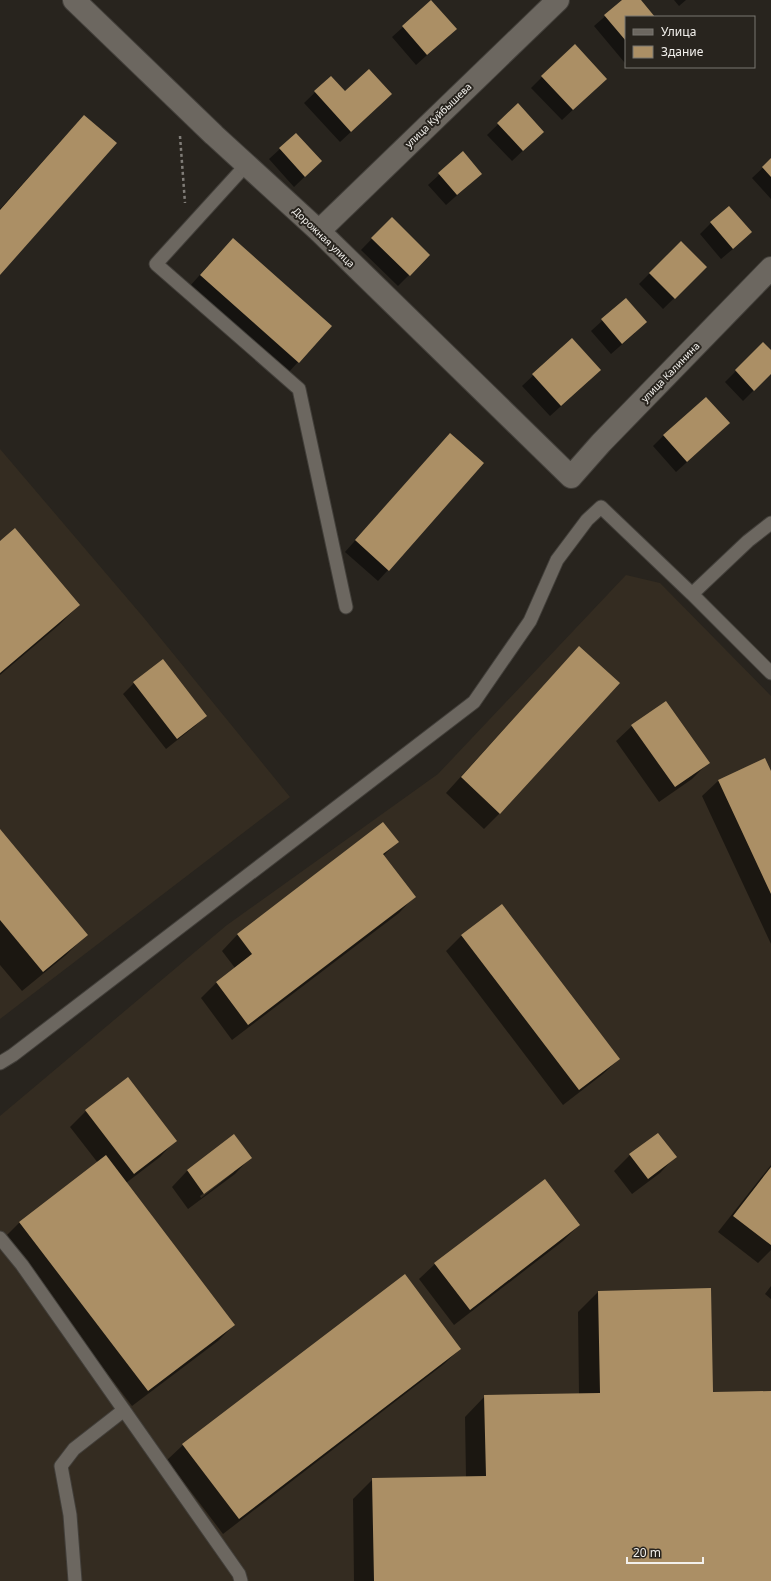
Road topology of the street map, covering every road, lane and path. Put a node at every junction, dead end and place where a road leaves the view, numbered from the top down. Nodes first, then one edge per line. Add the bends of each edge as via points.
1 (74, 0) edge
2 (558, 0) edge
3 (180, 128) dead end
4 (247, 164) junction
5 (188, 230) junction
6 (318, 231) junction
7 (771, 268) edge
8 (572, 478) joint
9 (771, 523) edge
10 (692, 594) junction
11 (346, 607) dead end
12 (771, 674) edge
13 (0, 1063) edge
14 (0, 1238) edge
15 (124, 1410) junction
16 (237, 1579) edge
17 (75, 1581) edge

1 - 4 street, Дорожная улица
2 - 6 street, улица Куйбышева
3 - 5 path
4 - 5 lane
4 - 6 street, Дорожная улица
5 - 11 lane via 156,264 299,389
6 - 8 street, Дорожная улица
7 - 8 street, улица Калинина via 607,437
9 - 10 lane
10 - 12 lane
10 - 13 lane via 601,507 587,520 557,560 530,621 474,702
14 - 15 lane via 22,1265
15 - 16 lane
15 - 17 lane via 74,1449 61,1466 70,1515

